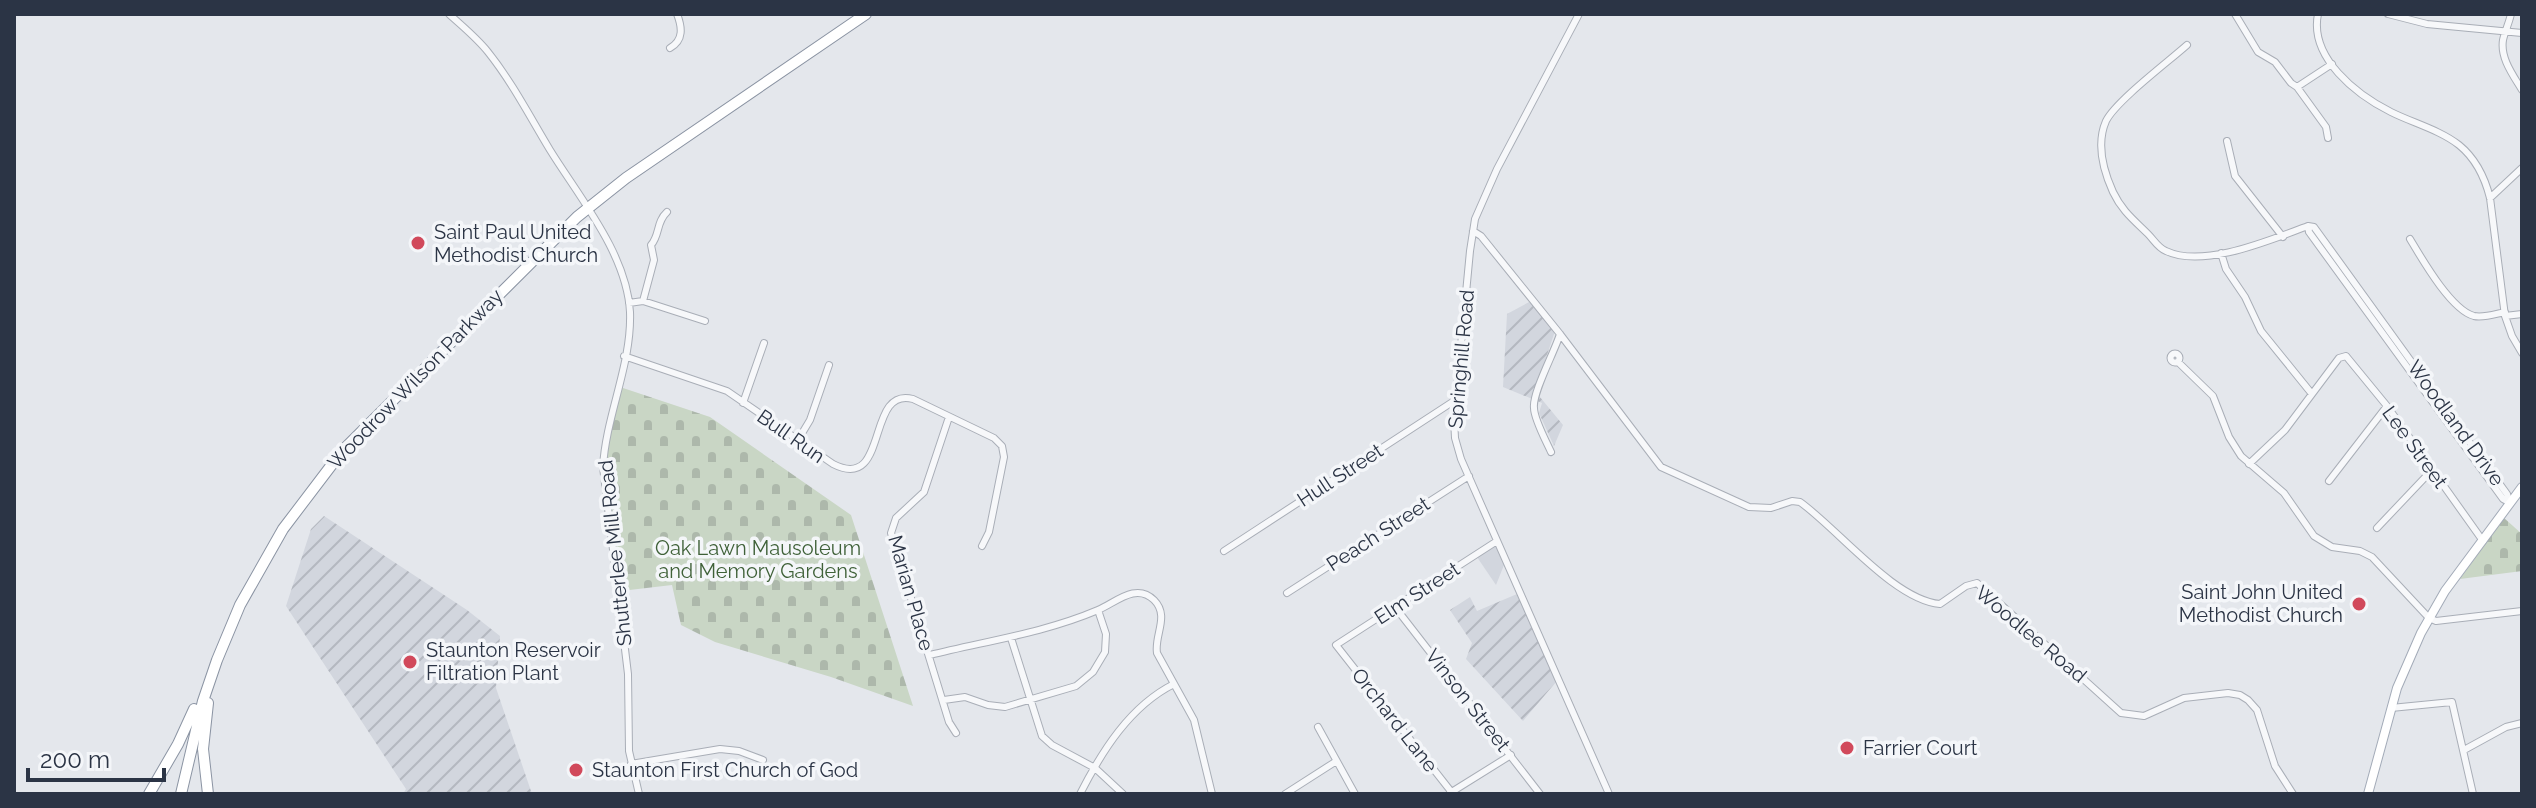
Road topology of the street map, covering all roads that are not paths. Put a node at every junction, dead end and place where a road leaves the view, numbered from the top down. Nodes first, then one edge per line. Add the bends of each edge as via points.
1 (449, 14) edge
2 (677, 14) edge
3 (866, 14) edge
4 (1579, 14) edge
5 (2318, 14) edge
6 (2388, 14) edge
7 (2511, 14) edge
8 (2238, 16) edge
9 (2506, 32) junction
10 (2522, 33) edge
11 (2187, 45) dead end
12 (670, 48) dead end
13 (2332, 64) junction
14 (2297, 87) junction
15 (2522, 90) edge
16 (2328, 138) dead end
17 (2227, 141) dead end
18 (2522, 168) edge
19 (2490, 198) junction
20 (585, 210) junction
21 (667, 212) dead end
22 (1473, 231) junction
23 (2283, 237) junction
24 (2410, 239) dead end
25 (2221, 253) junction
26 (643, 301) junction
27 (629, 303) junction
28 (2505, 314) junction
29 (2522, 314) edge
30 (705, 321) dead end
31 (1560, 334) junction
32 (764, 343) dead end
33 (2522, 353) edge
34 (624, 356) junction
35 (2178, 362) dead end
36 (829, 365) dead end
37 (2312, 394) junction
38 (1457, 399) junction
39 (743, 403) junction
40 (2387, 406) junction
41 (949, 417) junction
42 (798, 440) junction
43 (1551, 452) dead end
44 (2249, 464) junction
45 (2432, 470) junction
46 (1469, 476) junction
47 (2329, 481) dead end
48 (2522, 487) edge
49 (2510, 503) junction
50 (2377, 528) dead end
51 (1497, 541) junction
52 (2483, 541) junction
53 (982, 546) dead end
54 (1224, 551) dead end
55 (1287, 593) dead end
56 (1395, 607) junction
57 (1098, 610) junction
58 (2522, 611) edge
59 (2429, 618) junction
60 (227, 635) junction
61 (1011, 638) junction
62 (1336, 645) joint
63 (930, 655) junction
64 (1174, 684) junction
65 (944, 700) junction
66 (1031, 700) junction
67 (2391, 708) junction
68 (2522, 723) edge
69 (1318, 727) dead end
70 (956, 733) dead end
71 (2464, 750) junction
72 (1511, 755) junction
73 (763, 760) dead end
74 (1335, 762) junction
75 (631, 764) junction
76 (1095, 768) junction
77 (1451, 793) edge
78 (149, 794) edge
79 (181, 794) edge
80 (208, 794) edge
81 (639, 794) edge
82 (1080, 794) edge
83 (1123, 794) edge
84 (1212, 794) edge
85 (1285, 794) edge
86 (1355, 794) edge
87 (1540, 794) edge
88 (1609, 794) edge
89 (2293, 794) edge
90 (2368, 794) edge
91 (2473, 794) edge

1 - 20 street, Shutterlee Mill Road via 506,77
2 - 12 street via 681,34
3 - 20 highway, Woodrow Wilson Parkway
4 - 22 street, Springhill Road via 1486,190
5 - 13 street via 2320,43
6 - 9 street via 2427,24
7 - 9 street
8 - 14 street via 2258,52
9 - 10 street
9 - 15 street via 2504,56
11 - 25 street, Woodland Drive via 2115,108 2103,129 2102,154 2123,210 2164,250
13 - 14 street
13 - 19 street via 2382,107 2459,144 2483,177
14 - 16 street via 2326,127
17 - 23 street via 2235,176
18 - 19 street
19 - 28 street
20 - 27 street, Shutterlee Mill Road via 618,267
20 - 60 highway, Woodrow Wilson Parkway via 337,458 272,547
21 - 26 street via 651,245 654,260
22 - 31 street, Woodlee Road
22 - 38 street, Springhill Road
23 - 25 street, Woodland Drive
23 - 49 street, Woodland Drive via 2314,227
24 - 28 street via 2462,311 2480,317
25 - 37 street via 2261,331
26 - 27 street
26 - 30 street
27 - 34 street, Shutterlee Mill Road
28 - 29 street
28 - 33 street
31 - 43 street via 1533,408
31 - 89 street, Woodlee Road via 1665,470 1753,508 1800,502 1887,579 1928,602 1940,604 1977,583 2121,713 2140,717 2189,697 2240,695 2257,710 2275,766
32 - 39 street
34 - 39 street, Bull Run via 718,387
34 - 75 street, Shutterlee Mill Road via 603,467 628,674
35 - 44 street via 2213,396 2231,441
36 - 42 street
37 - 40 street, Lee Street via 2345,355
37 - 44 street
38 - 46 street, Springhill Road via 1455,435
38 - 54 street, Hull Street
39 - 42 street, Bull Run
40 - 45 street, Lee Street
40 - 47 street
41 - 42 street, Bull Run via 913,399 895,400 868,459 850,469 836,467
41 - 53 street, Bull Run via 994,438 1003,451
41 - 63 street, Marian Place via 924,492 896,518 891,531
44 - 59 street via 2284,493 2315,538 2374,558
45 - 50 street
45 - 52 street, Lee Street
46 - 51 street, Springhill Road
46 - 55 street, Peach Street
48 - 49 main road
49 - 52 main road
51 - 56 street, Elm Street
51 - 88 street, Springhill Road
52 - 59 main road
56 - 62 street, Elm Street
56 - 72 street, Vinson Street
57 - 61 street
57 - 64 street via 1128,594 1153,599 1162,615 1156,652
57 - 66 street via 1107,640 1096,669 1073,688
58 - 59 street
59 - 67 main road
60 - 78 highway via 185,730
60 - 79 highway, Woodrow Wilson Parkway via 196,722
60 - 80 highway via 206,713
61 - 63 street
61 - 66 street
62 - 77 street, Orchard Lane
63 - 65 street, Marian Place
64 - 76 street via 1132,715
64 - 84 street via 1197,729
65 - 66 street via 965,697 998,707
65 - 70 street, Marian Place
66 - 76 street via 1046,740
67 - 71 street via 2452,702
67 - 90 main road
68 - 71 street
69 - 74 street
71 - 91 street
72 - 77 street
72 - 87 street, Vinson Street
73 - 75 street via 720,749
74 - 85 street
74 - 86 street
75 - 81 street, Shutterlee Mill Road
76 - 82 street
76 - 83 street

